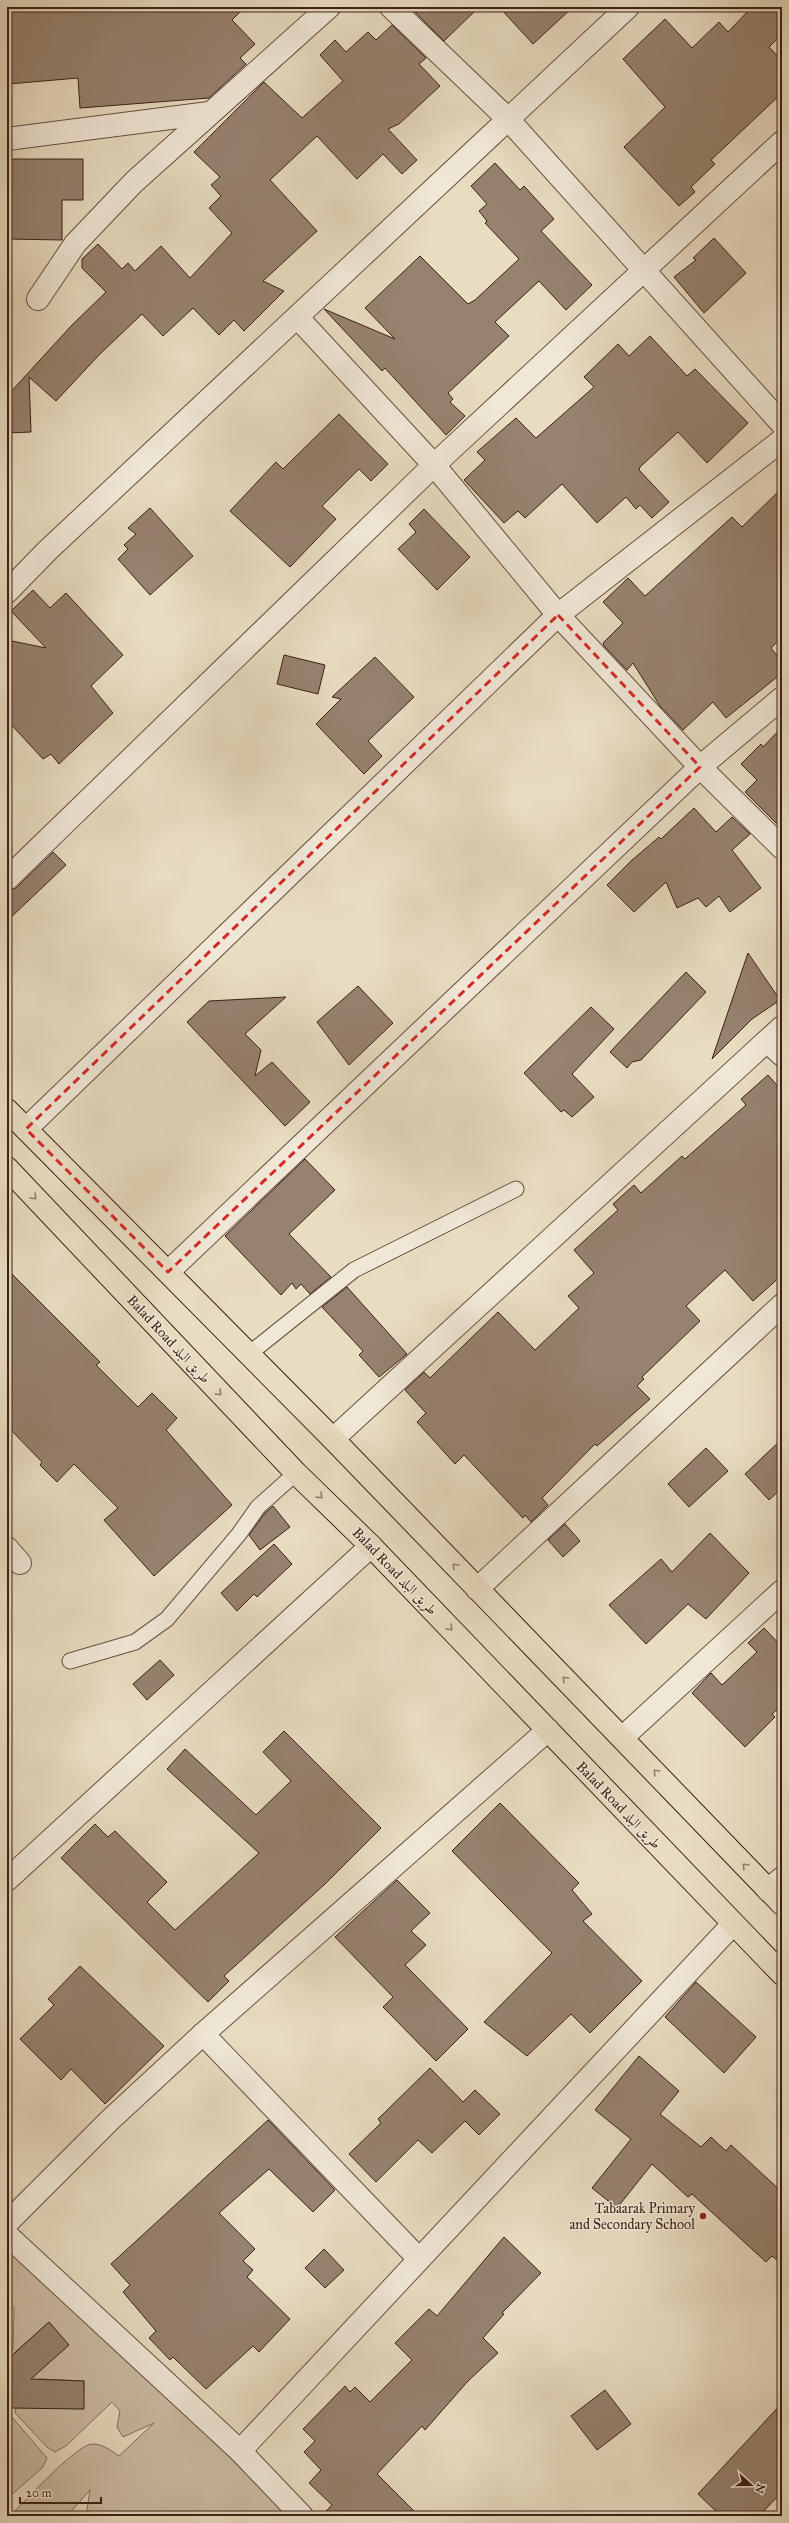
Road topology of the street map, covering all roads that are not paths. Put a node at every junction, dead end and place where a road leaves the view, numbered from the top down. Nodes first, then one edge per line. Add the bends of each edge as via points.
1 (329, 7) edge
2 (391, 7) edge
3 (628, 7) edge
4 (209, 113) junction
5 (507, 118) junction
6 (7, 139) edge
7 (782, 142) edge
8 (644, 272) junction
9 (38, 298) dead end
10 (298, 318) junction
11 (782, 424) edge
12 (782, 440) edge
13 (434, 465) junction
14 (7, 592) edge
15 (558, 615) junction
16 (782, 698) edge
17 (700, 767) junction
18 (782, 848) edge
19 (7, 879) edge
20 (777, 1041) edge
21 (7, 1110) edge
22 (26, 1129) junction
23 (7, 1168) edge
24 (516, 1189) dead end
25 (168, 1272) junction
26 (782, 1305) edge
27 (249, 1354) junction
28 (334, 1439) junction
29 (296, 1473) junction
30 (371, 1546) junction
31 (477, 1589) junction
32 (782, 1591) edge
33 (70, 1661) dead end
34 (548, 1730) junction
35 (623, 1737) junction
36 (7, 1880) edge
37 (778, 1891) edge
38 (734, 1924) junction
39 (782, 1974) edge
40 (203, 2034) junction
41 (7, 2223) edge
42 (7, 2236) edge
43 (419, 2259) junction
44 (240, 2451) junction
45 (302, 2516) edge

1 - 4 street
2 - 5 street
3 - 5 street
4 - 6 street
4 - 9 street via 134,182 75,244
5 - 8 street
5 - 10 street
7 - 8 street
8 - 11 street
8 - 13 street
10 - 13 street
10 - 14 street via 48,550
12 - 15 street
13 - 15 street
13 - 19 street
15 - 17 street
15 - 22 street
16 - 17 street
17 - 18 street
17 - 25 street
20 - 28 street
21 - 22 highway
22 - 25 highway
23 -> 29 highway, Balad Road طريق البلد
24 - 27 lane via 354,1270
25 - 27 highway
26 - 31 street
27 - 28 highway
31 -> 28 highway
29 -> 30 highway, Balad Road طريق البلد
29 - 33 lane via 258,1507 167,1619 135,1642
30 -> 34 highway, Balad Road طريق البلد
30 - 36 street
35 -> 31 highway
32 - 35 street
34 - 38 highway, Balad Road طريق البلد
34 - 40 street
37 -> 35 highway
38 - 39 highway, Balad Road طريق البلد
38 - 43 street
40 - 41 street via 110,2120
40 - 43 street
42 - 44 street
43 - 44 street
44 - 45 street

